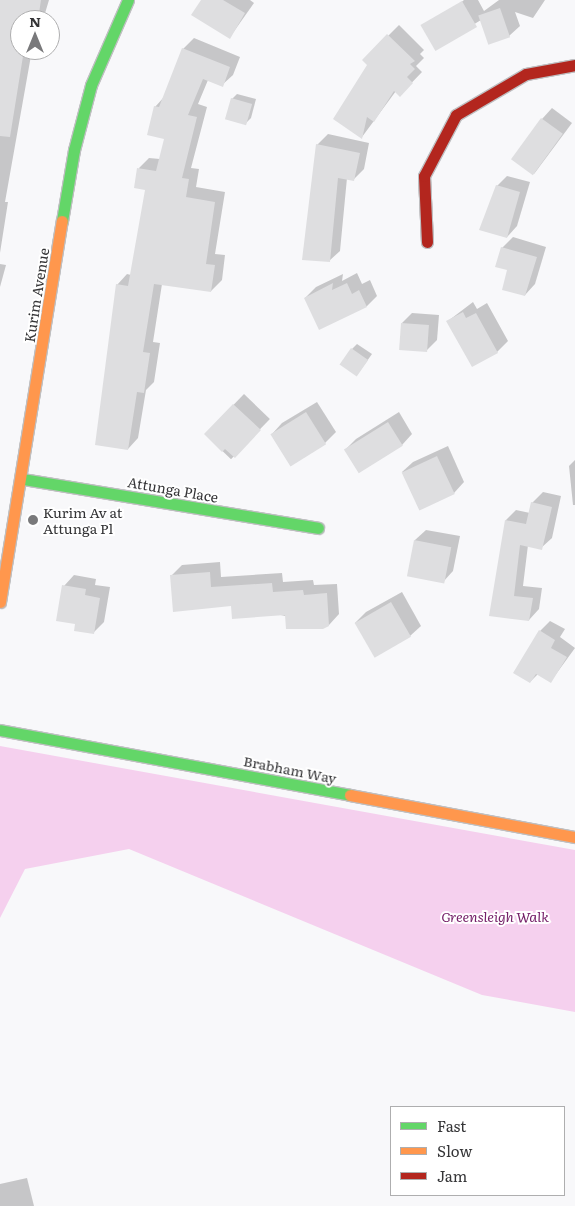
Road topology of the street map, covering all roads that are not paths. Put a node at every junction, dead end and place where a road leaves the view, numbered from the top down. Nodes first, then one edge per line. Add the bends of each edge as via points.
1 (128, 0) edge
2 (575, 66) edge
3 (427, 242) dead end
4 (23, 479) junction
5 (318, 528) dead end
6 (0, 602) edge
7 (0, 730) edge
8 (575, 837) edge

1 - 4 street, Kurim Avenue via 91,85 74,150
2 - 3 street via 526,74 456,115 424,176
4 - 5 street, Attunga Place
4 - 6 street, Kurim Avenue
7 - 8 street, Brabham Way

